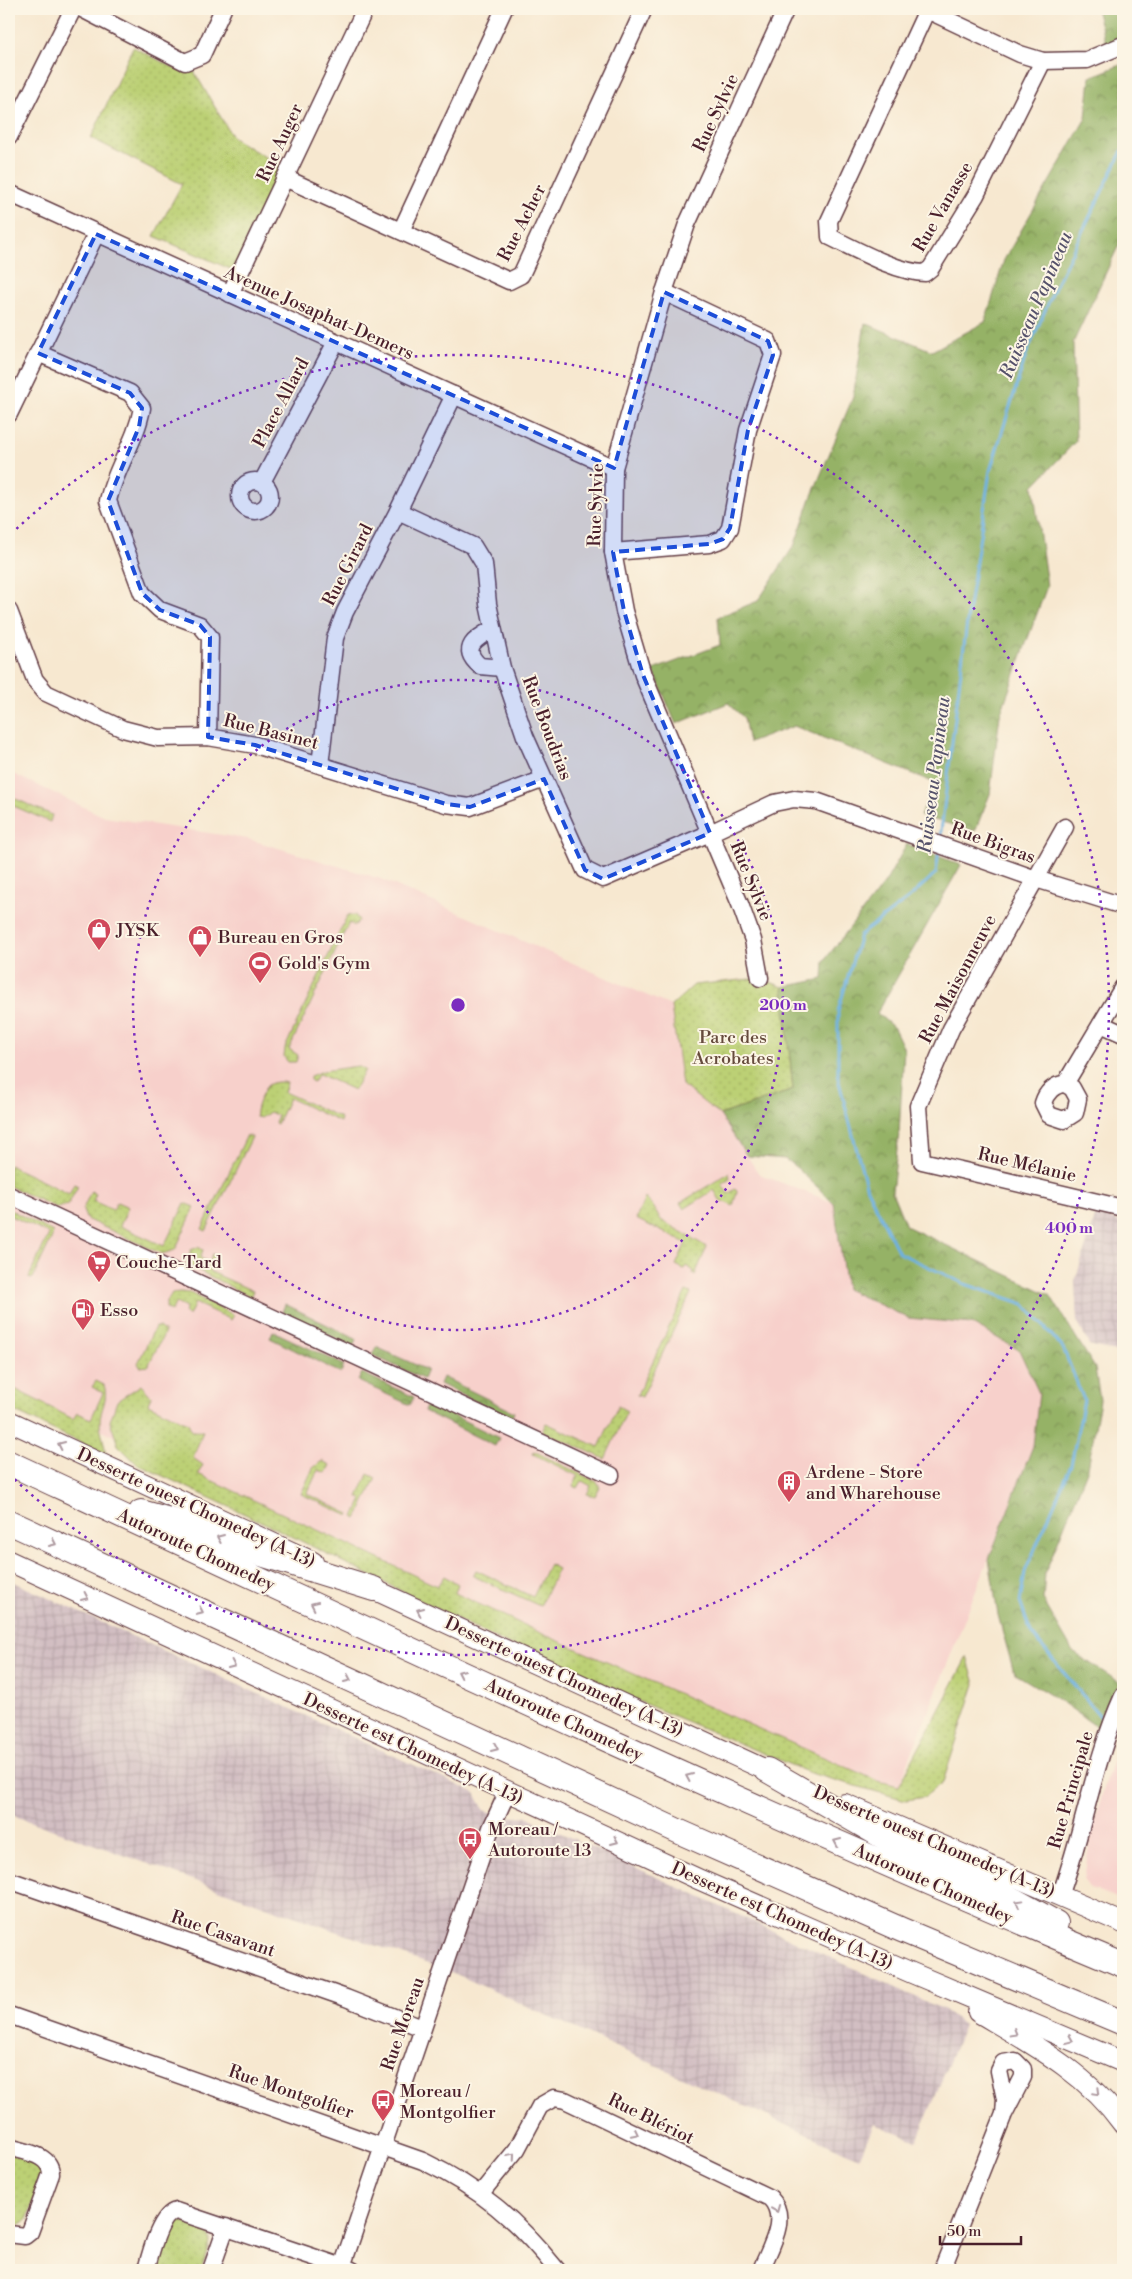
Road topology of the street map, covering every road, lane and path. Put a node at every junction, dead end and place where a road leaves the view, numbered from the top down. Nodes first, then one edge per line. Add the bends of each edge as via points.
1 (74, 9) edge
2 (82, 9) edge
3 (224, 9) edge
4 (365, 9) edge
5 (504, 9) edge
6 (644, 9) edge
7 (786, 9) edge
8 (926, 9) edge
9 (1123, 45) edge
10 (1042, 61) junction
11 (9, 137) edge
12 (285, 178) junction
13 (9, 193) edge
14 (401, 231) junction
15 (96, 234) junction
16 (664, 292) junction
17 (230, 294) junction
18 (336, 342) junction
19 (38, 353) junction
20 (454, 395) junction
21 (9, 414) edge
22 (614, 468) junction
23 (262, 482) dead end
24 (398, 511) junction
25 (613, 552) junction
26 (9, 611) edge
27 (493, 629) junction
28 (502, 668) junction
29 (208, 736) junction
30 (320, 765) junction
31 (544, 779) junction
32 (1066, 827) dead end
33 (710, 833) junction
34 (1036, 879) junction
35 (1123, 906) edge
36 (760, 978) dead end
37 (1123, 988) edge
38 (1101, 1024) junction
39 (1123, 1034) edge
40 (1065, 1084) dead end
41 (922, 1161) joint
42 (9, 1195) edge
43 (1123, 1208) edge
44 (9, 1421) edge
45 (9, 1463) edge
46 (611, 1475) dead end
47 (72, 1492) junction
48 (9, 1522) edge
49 (9, 1561) edge
50 (374, 1589) junction
51 (1123, 1696) edge
52 (766, 1770) junction
53 (507, 1793) junction
54 (9, 1880) edge
55 (1060, 1896) junction
56 (1123, 1923) edge
57 (1123, 1960) edge
58 (1123, 1965) edge
59 (912, 1973) junction
60 (9, 2015) edge
61 (1123, 2023) edge
62 (422, 2028) junction
63 (1123, 2062) edge
64 (1004, 2114) dead end
65 (1123, 2124) edge
66 (383, 2146) junction
67 (9, 2147) edge
68 (480, 2193) junction
69 (226, 2227) junction
70 (9, 2234) edge
71 (345, 2269) edge
72 (146, 2270) edge
73 (211, 2270) edge
74 (557, 2270) edge
75 (761, 2270) edge
76 (942, 2270) edge

1 - 11 street
2 - 3 street via 184,62 202,55
4 - 12 street, Rue Auger
5 - 14 street
6 - 14 street, Rue Acher via 521,275 509,281
7 - 16 street, Rue Sylvie via 687,224
8 - 10 street via 1020,54
8 - 10 street, Rue Vanasse via 829,221 830,237 851,247 912,273 925,273 931,268 976,194
9 - 10 street via 1087,60
12 - 14 street, Rue Acher
12 - 17 street, Rue Auger
13 - 15 street, Avenue Josaphat-Demers
15 - 17 street, Avenue Josaphat-Demers
15 - 19 street
16 - 22 street, Rue Sylvie
16 - 25 street via 768,341 772,355 748,430 730,528 722,539 709,544
17 - 18 street, Avenue Josaphat-Demers
18 - 20 street, Avenue Josaphat-Demers
18 - 23 street, Place Allard
19 - 21 street
19 - 29 street via 130,393 142,408 139,427 111,487 108,501 142,593 160,610 200,625 210,636
20 - 22 street, Avenue Josaphat-Demers
20 - 24 street, Rue Girard
22 - 25 street, Rue Sylvie
24 - 27 street, Rue Boudrias via 473,546 484,564
24 - 30 street, Rue Girard via 345,612 335,638
25 - 33 street, Rue Sylvie via 624,611 644,675
26 - 29 street, Rue Basinet via 35,680 46,694 132,731 158,738
27 - 28 street, Rue Boudrias
27 - 28 street via 477,638 470,650 480,666
28 - 31 street, Rue Boudrias via 525,736
29 - 30 street, Rue Basinet via 255,745
30 - 31 street, Rue Basinet via 446,804 470,807
31 - 33 street, Rue Boudrias via 585,870 603,879
32 - 34 street, Rue Maisonneuve
33 - 34 street, Rue Bigras via 774,803 794,799 816,801
33 - 36 street, Rue Sylvie via 753,940
34 - 35 street, Rue Bigras
34 - 41 street, Rue Maisonneuve via 951,1029 918,1106
37 - 38 street
38 - 39 street
38 - 40 street
41 - 43 street, Rue Mélanie
42 - 46 street
50 -> 44 main road, Desserte ouest Chomedey (A-13)
45 - 47 highway, Autoroute Chomedey
50 -> 47 highway via 248,1550 192,1526
58 -> 47 highway, Autoroute Chomedey via 691,1778
48 -> 61 highway via 671,1828
49 -> 53 main road, Desserte est Chomedey (A-13)
52 -> 50 main road, Desserte ouest Chomedey (A-13)
51 - 55 street, Rue Principale via 1098,1762
52 - 55 main road, Desserte ouest Chomedey (A-13)
57 -> 52 highway via 977,1880 887,1839
53 -> 59 main road, Desserte est Chomedey (A-13)
53 - 62 street, Rue Moreau via 491,1828
54 - 62 street, Rue Casavant via 346,1998
55 - 56 main road, Desserte ouest Chomedey (A-13)
59 -> 63 main road, Desserte est Chomedey (A-13)
59 -> 65 main road via 1062,2062 1098,2092
60 - 66 street, Rue Montgolfier
62 - 66 street, Rue Moreau
64 - 76 street
66 - 68 street, Rue Montgolfier via 439,2169
66 - 71 street, Rue Moreau
67 - 70 street via 45,2160 51,2174 30,2232 25,2236
68 - 74 street, Rue Montgolfier via 516,2224
68 -> 75 street, Rue Blériot via 517,2149 540,2106 554,2098 565,2100 770,2198 778,2211 779,2221
69 - 71 street
69 - 72 street via 171,2212 163,2220
69 - 73 street

